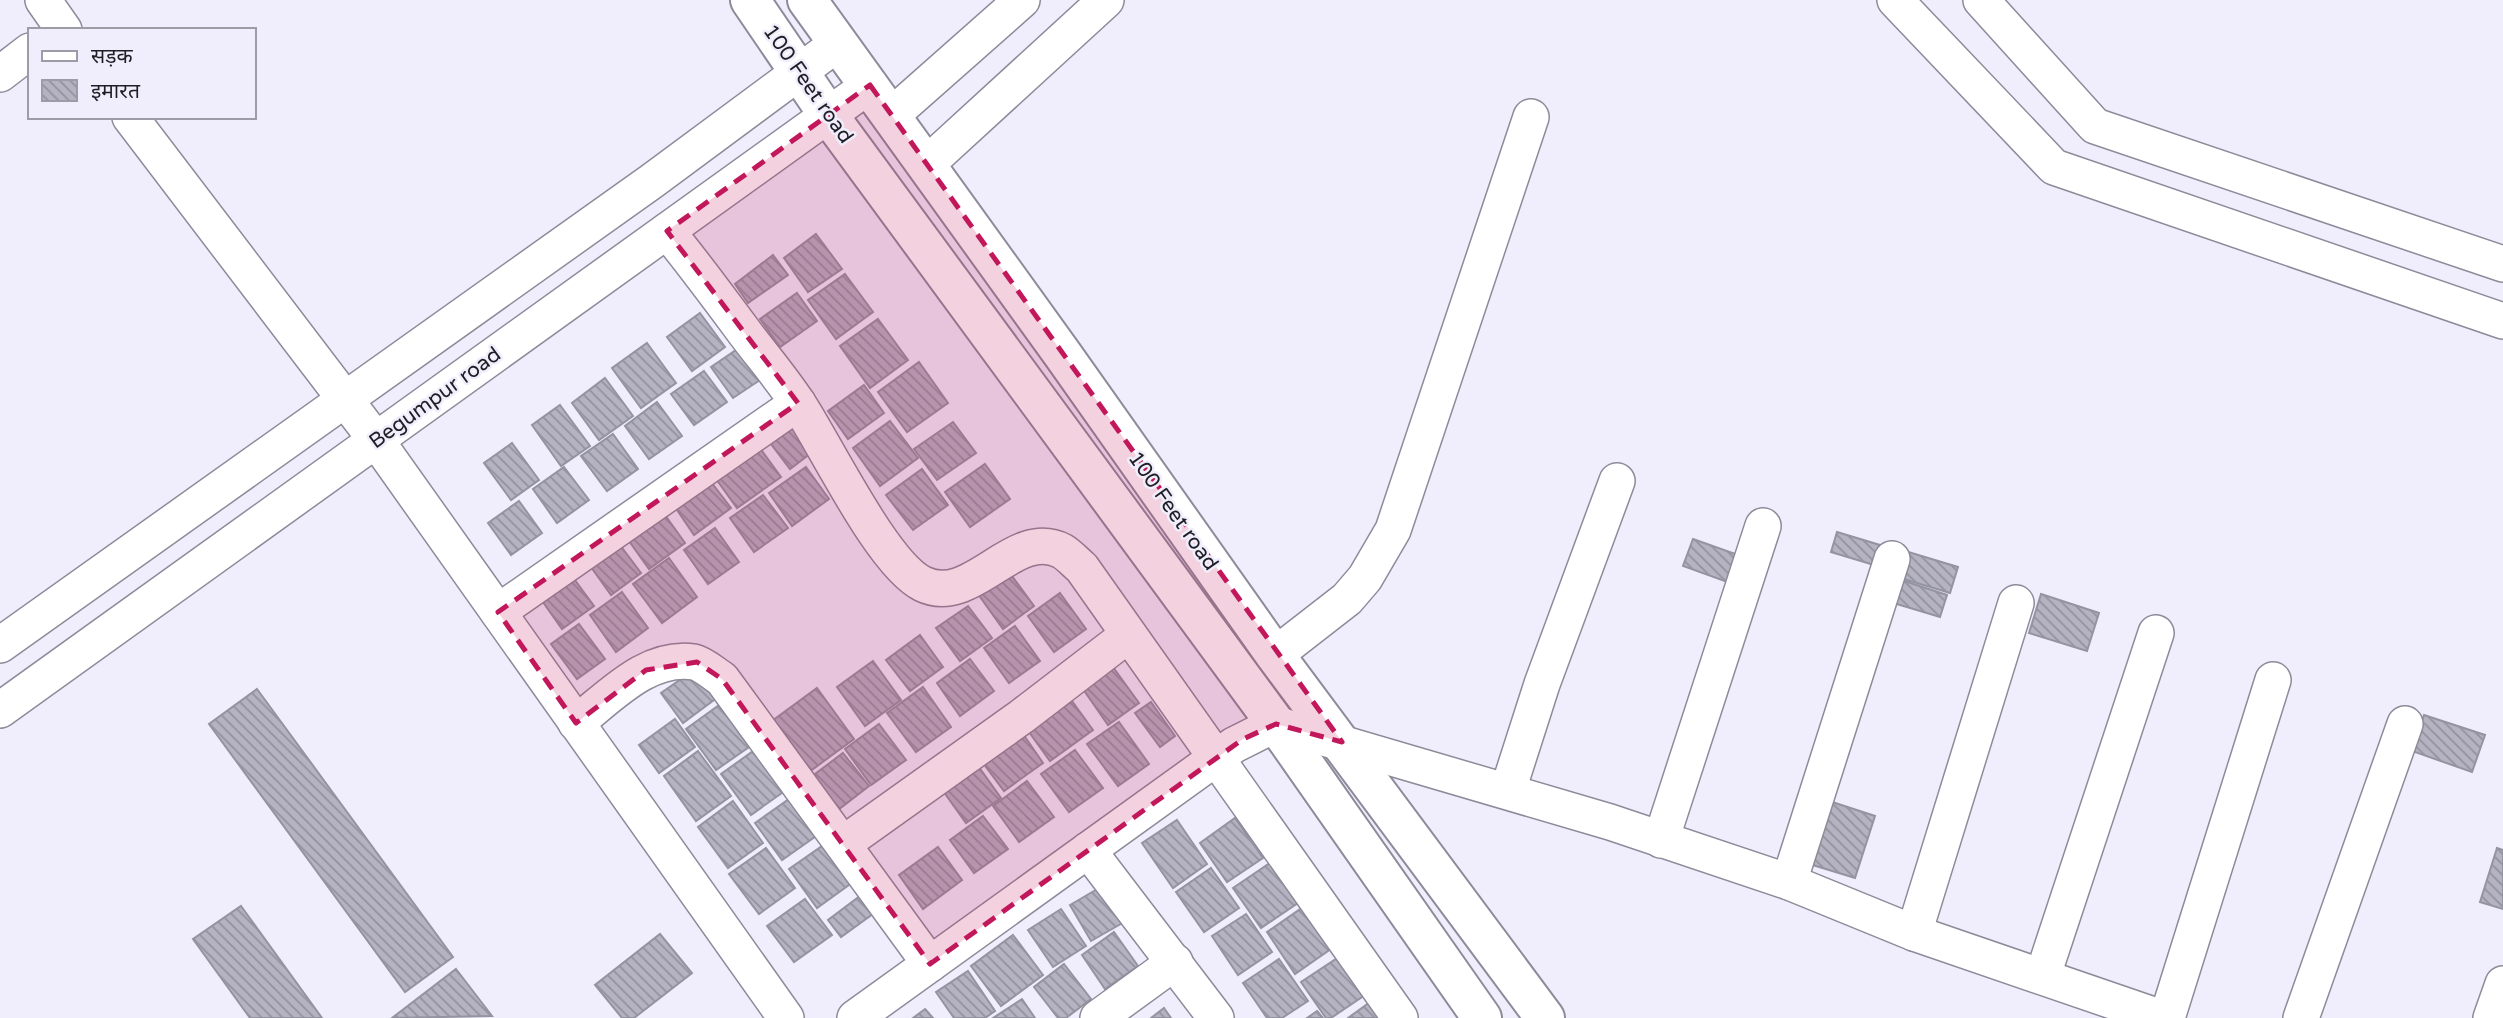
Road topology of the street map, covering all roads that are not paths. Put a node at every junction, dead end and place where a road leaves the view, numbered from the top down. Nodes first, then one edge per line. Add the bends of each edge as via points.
1 (750, 0) edge
2 (807, 0) edge
3 (1022, 0) edge
4 (1106, 0) edge
5 (1895, 0) edge
6 (1981, 0) edge
7 (837, 44) junction
8 (28, 53) edge
9 (802, 73) junction
10 (0, 74) edge
11 (870, 85) junction
12 (892, 115) junction
13 (829, 116) junction
14 (1531, 117) dead end
15 (132, 119) edge
16 (927, 164) junction
17 (667, 231) junction
18 (2503, 264) edge
19 (2503, 321) edge
20 (345, 401) junction
21 (798, 403) junction
22 (376, 440) junction
23 (1617, 481) dead end
24 (1763, 526) dead end
25 (1892, 559) dead end
26 (2016, 603) dead end
27 (498, 612) junction
28 (2156, 633) dead end
29 (1128, 635) junction
30 (0, 645) edge
31 (1275, 655) junction
32 (2273, 680) dead end
33 (0, 710) edge
34 (576, 723) junction
35 (1276, 724) junction
36 (2405, 724) dead end
37 (1342, 743) junction
38 (1216, 758) junction
39 (1508, 790) junction
40 (1661, 840) junction
41 (843, 844) junction
42 (1088, 850) junction
43 (1789, 882) junction
44 (1914, 933) junction
45 (1175, 962) junction
46 (930, 964) junction
47 (2043, 975) junction
48 (2503, 984) edge
49 (786, 1018) edge
50 (855, 1018) edge
51 (1098, 1018) edge
52 (1216, 1018) edge
53 (1400, 1018) edge
54 (1482, 1018) edge
55 (1545, 1018) edge
56 (2162, 1018) edge
57 (2168, 1018) edge
58 (2301, 1018) edge
59 (2491, 1018) edge

1 - 9 street, 100 Feet road
2 - 7 street, 100 Feet road
3 - 12 street
4 - 16 street
5 - 19 street via 2054,167
6 - 18 street via 2095,126
7 - 9 street
7 - 11 street, 100 Feet road
8 - 10 street
9 - 13 street, 100 Feet road
9 - 20 street
11 - 12 street, 100 Feet road
11 - 13 street, Begumpur road
12 - 16 street, 100 Feet road
13 - 17 street, Begumpur road
13 - 35 street, 100 Feet road
14 - 31 street via 1393,530 1347,599
15 - 20 street
16 - 31 street, 100 Feet road
17 - 21 street
17 - 22 street, Begumpur road
20 - 22 street
20 - 30 street
21 - 27 street
21 - 29 street via 883,545 924,585 969,582 1014,555 1041,546 1061,551 1082,568
22 - 27 street
22 - 33 street, Begumpur road
23 - 39 street
24 - 40 street
25 - 43 street
26 - 44 street
27 - 34 street
28 - 47 street
29 - 38 street
29 - 41 street
31 - 37 street, 100 Feet road
32 - 57 street
34 - 41 street via 646,670 673,662 696,662 722,679
34 - 49 street
35 - 37 street
35 - 38 street
35 - 54 street, 100 Feet road
36 - 58 street
37 - 39 street
37 - 55 street, 100 Feet road
38 - 42 street
38 - 53 street
39 - 40 street
40 - 43 street
41 - 46 street
42 - 45 street
42 - 46 street
43 - 44 street
44 - 47 street
45 - 51 street
45 - 52 street
46 - 50 street
47 - 56 street
48 - 59 street

